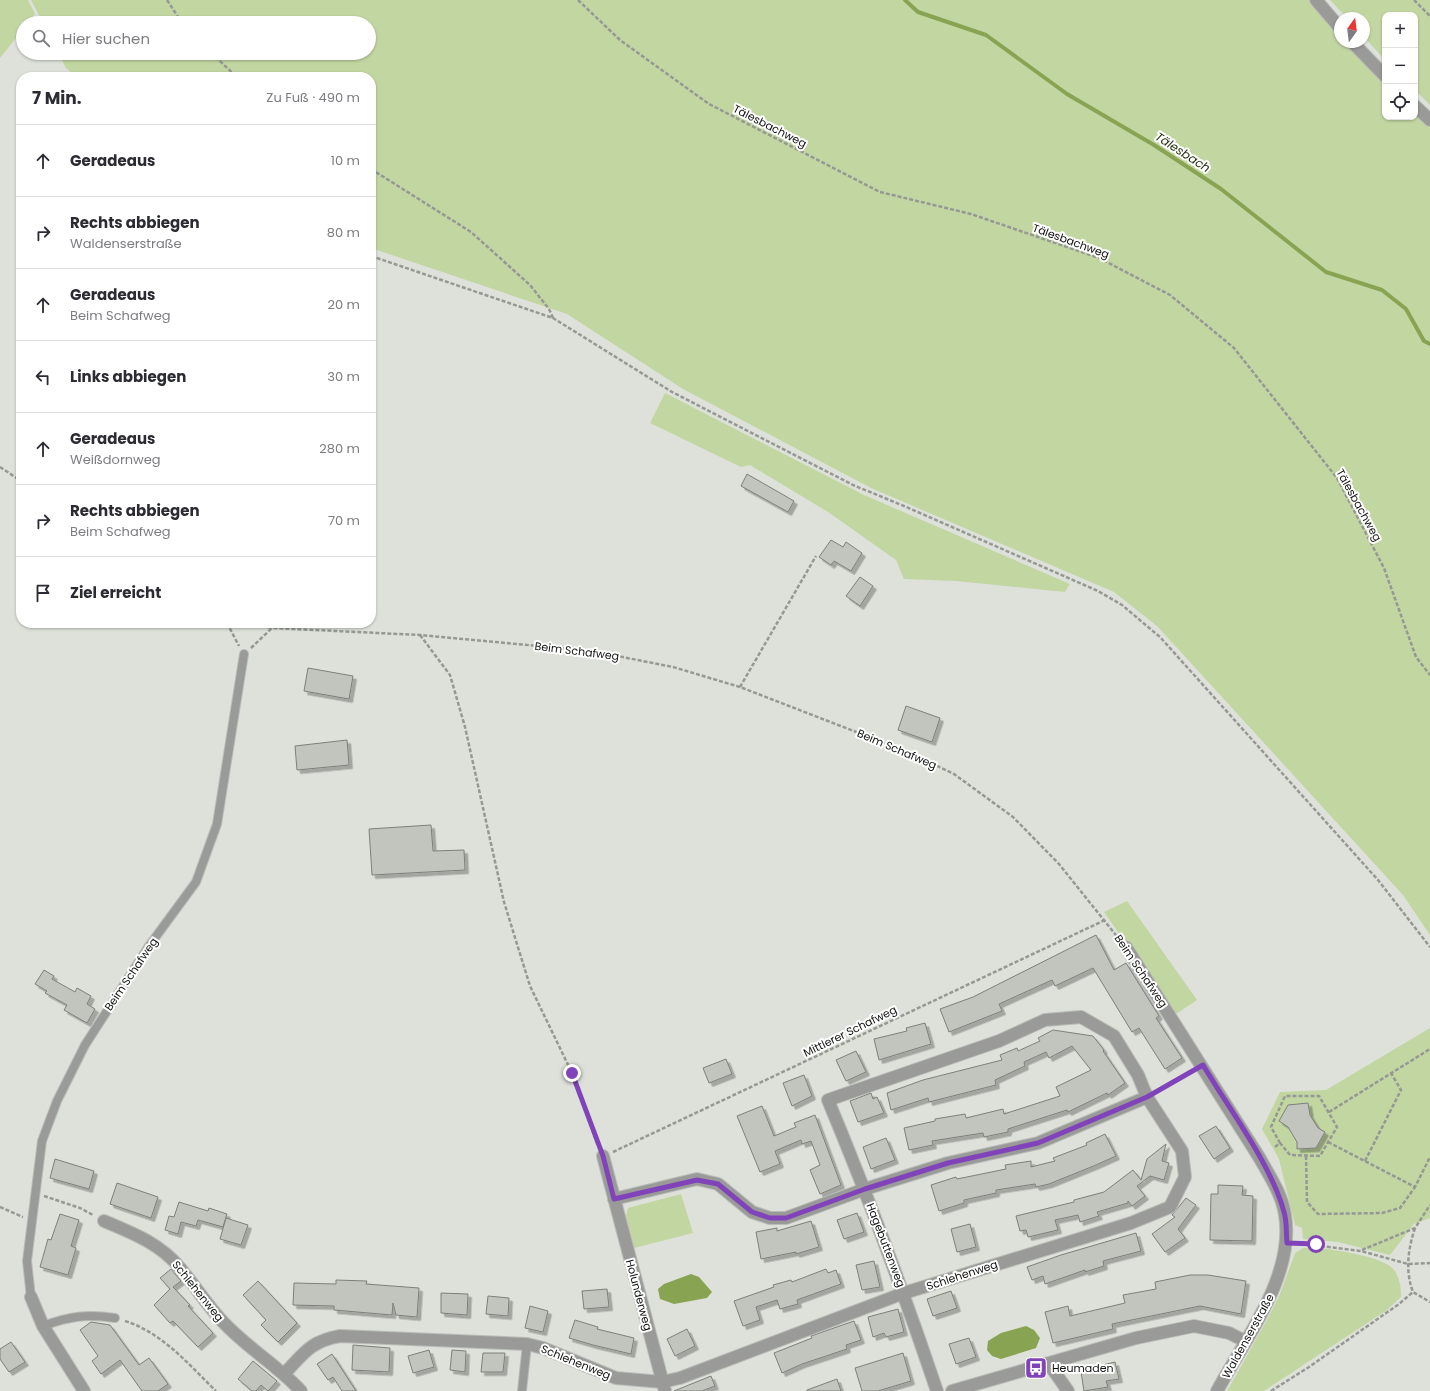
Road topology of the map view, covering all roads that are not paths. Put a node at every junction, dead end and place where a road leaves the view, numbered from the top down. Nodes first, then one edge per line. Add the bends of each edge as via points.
1 (1316, 0) edge
2 (1334, 21) edge
3 (1358, 48) edge
4 (1382, 73) edge
5 (1418, 109) edge
6 (1430, 120) edge
7 (244, 654) road end
8 (1126, 947) road end
9 (1147, 1097) junction
10 (828, 1100) joint
11 (1227, 1104) joint
12 (603, 1156) road end
13 (865, 1189) junction
14 (614, 1199) junction
15 (104, 1221) road end
16 (904, 1293) junction
17 (31, 1297) joint
18 (115, 1318) road end
19 (43, 1326) junction
20 (1245, 1341) junction
21 (527, 1344) junction
22 (1049, 1364) junction
23 (285, 1373) junction
24 (664, 1386) edge
25 (84, 1391) edge
26 (300, 1391) edge
27 (522, 1391) edge
28 (937, 1391) edge
29 (952, 1391) edge
30 (1068, 1391) edge
31 (1217, 1391) edge

1 - 2 street
3 - 4 street
5 - 6 street
7 - 17 lane, Beim Schafweg via 217,824 196,882 149,946 84,1045 57,1101 42,1141 27,1261
8 - 11 street, Beim Schafweg
9 - 10 street, Schlehenweg via 1138,1076 1114,1036 1080,1017 1045,1020 999,1041
9 - 13 street via 1038,1143 948,1163
9 - 16 street, Schlehenweg via 1182,1151 1184,1177 1170,1207 1131,1223
10 - 13 street, Hagebuttenweg
11 - 20 street, Waldenserstraße via 1259,1156 1278,1193 1285,1214 1287,1243 1273,1291
12 - 14 street
13 - 14 street via 786,1218 770,1218 752,1212 718,1184 697,1180
13 - 16 street, Hagebuttenweg
14 - 24 street, Holunderweg
15 - 23 street, Schlehenweg via 149,1241 166,1253 225,1324 253,1350
16 - 24 street, Schlehenweg
16 - 28 street, Hagebuttenweg
17 - 19 street
18 - 19 lane via 91,1315 66,1317
19 - 25 street
20 - 22 street via 1229,1333 1194,1326 1136,1338
20 - 31 street, Waldenserstraße
21 - 23 street, Schlehenweg via 340,1336 324,1339 309,1347
21 - 24 street, Schlehenweg via 616,1378
21 - 27 lane
22 - 29 street
22 - 30 street
23 - 26 street, Schlehenweg

